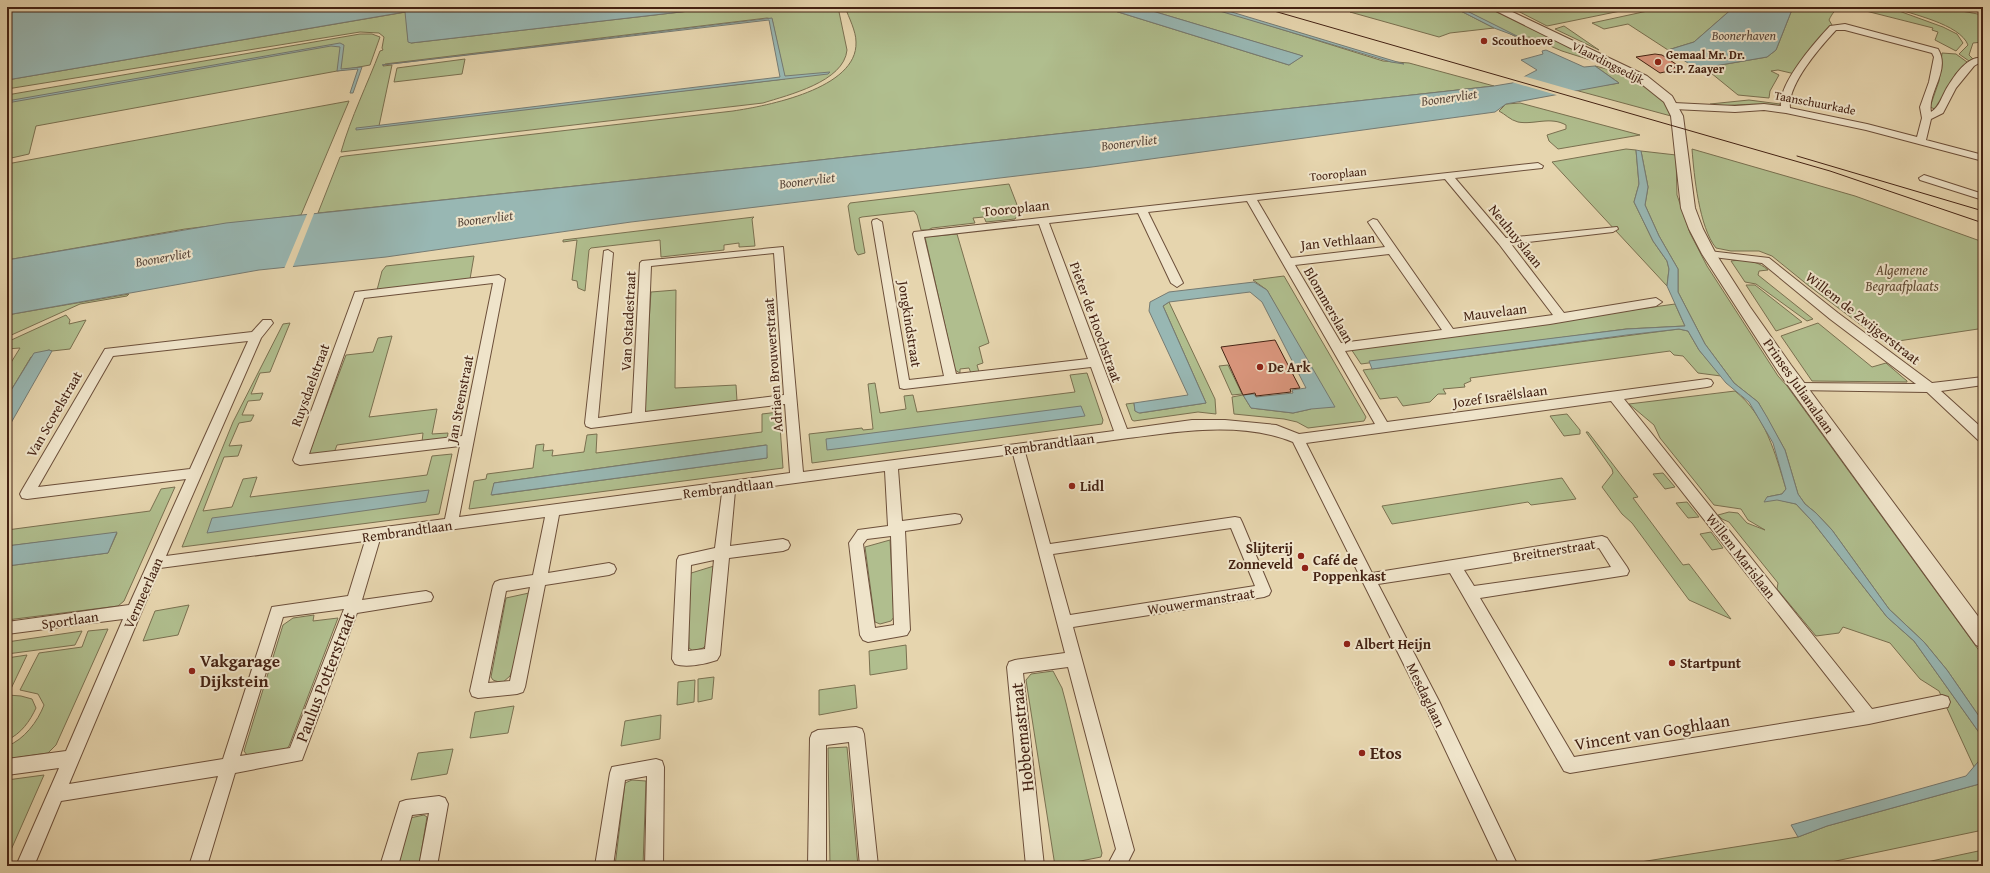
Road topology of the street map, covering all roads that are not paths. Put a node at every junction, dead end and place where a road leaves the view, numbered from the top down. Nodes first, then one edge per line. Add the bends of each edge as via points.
1 (1493, 7) edge
2 (1983, 61) edge
3 (1674, 106) junction
4 (1786, 110) junction
5 (1927, 118) junction
6 (1902, 136) junction
7 (1921, 140) junction
8 (1983, 158) edge
9 (1983, 162) edge
10 (1538, 166) dead end
11 (1447, 176) junction
12 (1924, 178) dead end
13 (1250, 197) junction
14 (1983, 197) edge
15 (1141, 209) junction
16 (1043, 220) junction
17 (877, 222) dead end
18 (1373, 222) dead end
19 (1613, 229) dead end
20 (918, 234) joint
21 (1503, 242) junction
22 (779, 249) joint
23 (1392, 250) junction
24 (608, 253) dead end
25 (1709, 254) junction
26 (1287, 262) junction
27 (499, 279) joint
28 (1178, 283) dead end
29 (1656, 302) dead end
30 (1561, 317) junction
31 (267, 323) dead end
32 (1450, 333) junction
33 (256, 336) junction
34 (1336, 348) junction
35 (1095, 362) junction
36 (951, 379) junction
37 (1983, 381) edge
38 (1707, 383) dead end
39 (1798, 387) junction
40 (1930, 388) junction
41 (1614, 395) junction
42 (790, 399) junction
43 (638, 418) junction
44 (1383, 427) junction
45 (1122, 434) junction
46 (1983, 437) edge
47 (1298, 439) junction
48 (466, 440) junction
49 (1018, 449) junction
50 (891, 466) junction
51 (196, 473) junction
52 (797, 479) junction
53 (729, 487) junction
54 (553, 510) junction
55 (955, 519) dead end
56 (451, 525) junction
57 (896, 528) junction
58 (374, 535) junction
59 (783, 545) dead end
60 (1045, 550) junction
61 (722, 553) junction
62 (156, 563) junction
63 (1454, 566) junction
64 (609, 569) dead end
65 (540, 579) junction
66 (1368, 580) junction
67 (1470, 593) junction
68 (426, 597) dead end
69 (352, 605) junction
70 (134, 611) junction
71 (1064, 622) junction
72 (7, 628) edge
73 (1983, 639) edge
74 (1074, 659) junction
75 (1942, 702) dead end
76 (1869, 717) junction
77 (72, 758) junction
78 (7, 767) edge
79 (230, 767) junction
80 (56, 794) junction
81 (25, 866) edge
82 (198, 866) edge
83 (389, 866) edge
84 (428, 866) edge
85 (604, 866) edge
86 (654, 866) edge
87 (817, 866) edge
88 (869, 866) edge
89 (1035, 866) edge
90 (1116, 866) edge
91 (1508, 866) edge

1 - 3 street, Vlaardingsedijk via 1643,79 1658,89
2 - 5 street via 1978,60 1971,64 1952,87 1940,111
3 - 4 street, Taanschuurkade via 1736,109 1764,107
3 - 25 street, Prinses Julianalaan via 1688,208
4 - 5 street via 1785,103 1791,83 1833,28 1845,27 1935,51 1938,57 1934,82 1925,107
4 - 6 street, Taanschuurkade
5 - 7 street
6 - 7 street, Taanschuurkade
6 - 9 street, Taanschuurkade
7 - 8 street, Taanschuurkade
10 - 11 street, Tooroplaan
11 - 13 street, Tooroplaan
11 - 21 street, Neuhuyslaan
12 - 14 street
13 - 15 street, Tooroplaan
13 - 26 street, Blommerslaan
15 - 16 street, Tooroplaan
15 - 28 street
16 - 20 street, Tooroplaan
16 - 35 street, Pieter de Hoochstraat
17 - 36 street, Jongkindstraat via 904,385
18 - 23 street, Jan Vethlaan
19 - 21 street
20 - 36 street, Jongkindstraat
21 - 30 street, Neuhuyslaan
22 - 42 street, Adriaen Brouwerstraat
22 - 43 street, Van Ostadestraat via 646,263
23 - 26 street, Jan Vethlaan
23 - 32 street, Jan Vethlaan
24 - 43 street, Van Ostadestraat via 591,423
25 - 39 street, Prinses Julianalaan
25 - 40 street, Willem de Zwijgerstraat via 1765,260
26 - 34 street, Blommerslaan
27 - 48 street, Jan Steenstraat
27 - 48 street, Ruysdaelstraat via 358,295 300,460
29 - 30 street, Mauvelaan
30 - 32 street, Mauvelaan
31 - 33 street, Vermeerlaan
32 - 34 street, Mauvelaan
33 - 51 street, Vermeerlaan
33 - 51 street, Van Scorelstraat via 109,352 27,494
34 - 44 street, Blommerslaan
35 - 36 street, Jongkindstraat
35 - 45 street, Pieter de Hoochstraat
37 - 40 street
38 - 41 street, Jozef Israëlslaan
39 - 40 street
39 - 73 street, Prinses Julianalaan
40 - 46 street, Willem de Zwijgerstraat
41 - 44 street, Jozef Israëlslaan
41 - 76 street, Willem Marislaan
42 - 43 street, Van Ostadestraat
42 - 52 street, Adriaen Brouwerstraat
44 - 47 street, Jozef Israëlslaan
45 - 47 street, Rembrandtlaan via 1192,425 1218,425 1276,430
45 - 49 street, Rembrandtlaan
47 - 66 street, Mesdaglaan
48 - 56 street, Jan Steenstraat
49 - 50 street, Rembrandtlaan
49 - 60 street
50 - 52 street, Rembrandtlaan
50 - 57 street
51 - 62 street, Vermeerlaan
52 - 53 street, Rembrandtlaan
53 - 54 street, Rembrandtlaan
53 - 61 street
54 - 56 street, Rembrandtlaan
54 - 65 street
55 - 57 street
56 - 58 street, Rembrandtlaan
57 - 57 street via 863,534 856,543 868,635 902,630
58 - 62 street, Rembrandtlaan
58 - 69 street, Paulus Potterstraat
59 - 61 street
60 - 71 street
60 - 71 street, Wouwermanstraat via 1235,522 1264,591
61 - 61 street via 712,655 680,658 684,560
62 - 70 street, Vermeerlaan
63 - 66 street, Breitnerstraat
63 - 67 street, Vincent van Goghlaan
63 - 67 street, Breitnerstraat via 1602,542 1622,570
64 - 65 street
65 - 65 street via 517,686 478,691 500,586
66 - 91 street, Mesdaglaan via 1433,706
67 - 76 street, Vincent van Goghlaan via 1570,765
68 - 69 street
69 - 79 street, Paulus Potterstraat via 296,755
69 - 79 street via 277,611
70 - 72 street, Sportlaan
70 - 77 street, Vermeerlaan
71 - 74 street
74 - 89 street, Hobbemastraat via 1015,667
74 - 90 street via 1125,850
75 - 76 street, Vincent van Goghlaan
77 - 78 street
77 - 80 street, Vermeerlaan
79 - 80 street, Paulus Potterstraat
79 - 82 street
80 - 81 street, Vermeerlaan
83 - 84 street via 406,808 439,804
85 - 86 street via 618,773 656,767
87 - 88 street via 818,738 856,734

